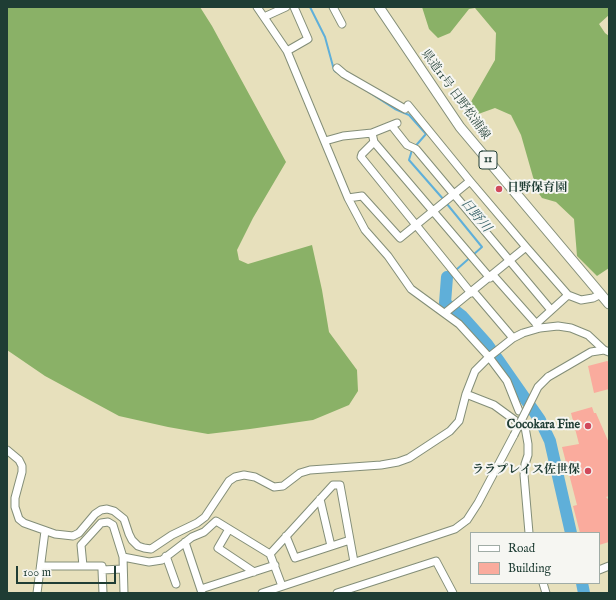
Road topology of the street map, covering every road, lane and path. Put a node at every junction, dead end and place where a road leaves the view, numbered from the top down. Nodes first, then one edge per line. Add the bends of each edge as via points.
1 (257, 7) edge
2 (286, 7) edge
3 (294, 7) edge
4 (333, 7) edge
5 (379, 7) edge
6 (264, 17) junction
7 (342, 24) dead end
8 (287, 50) junction
9 (337, 68) dead end
10 (372, 133) junction
11 (325, 141) junction
12 (374, 142) junction
13 (470, 181) junction
14 (454, 194) junction
15 (348, 198) junction
16 (434, 211) junction
17 (415, 226) junction
18 (526, 247) junction
19 (509, 261) junction
20 (491, 276) junction
21 (472, 292) junction
22 (601, 294) junction
23 (568, 295) junction
24 (609, 304) edge
25 (551, 310) junction
26 (445, 313) junction
27 (538, 326) junction
28 (513, 338) junction
29 (606, 351) edge
30 (489, 357) junction
31 (466, 394) junction
32 (519, 411) dead end
33 (522, 426) junction
34 (7, 450) edge
35 (320, 499) junction
36 (229, 529) junction
37 (45, 531) junction
38 (530, 532) edge
39 (286, 536) junction
40 (350, 540) junction
41 (185, 542) junction
42 (331, 546) junction
43 (270, 554) junction
44 (166, 556) junction
45 (123, 557) junction
46 (354, 562) junction
47 (275, 565) junction
48 (41, 566) junction
49 (83, 566) junction
50 (123, 569) junction
51 (102, 570) junction
52 (254, 572) junction
53 (173, 582) dead end
54 (282, 586) junction
55 (202, 591) edge
56 (348, 591) edge
57 (37, 593) edge
58 (103, 593) edge
59 (124, 593) edge
60 (262, 593) edge
61 (337, 593) edge
62 (453, 593) edge

1 - 6 street
2 - 6 street
3 - 8 street via 308,39
4 - 7 street
5 - 22 main road, 県道11号 日野松浦線 / 11 via 460,127
6 - 8 street
8 - 11 street
9 - 13 street via 350,78 406,107
10 - 11 street
10 - 12 street
10 - 14 street via 394,124 407,145 416,149
11 - 15 street
12 - 16 street
12 - 17 street via 361,157
13 - 14 street
13 - 18 street
14 - 16 street
14 - 19 street
15 - 17 street via 362,196 400,238
15 - 26 street via 364,230 388,256 411,289
16 - 17 street
16 - 20 street
17 - 21 street
18 - 19 street
18 - 23 street
19 - 20 street
19 - 25 street
20 - 21 street
20 - 27 street
21 - 26 street
21 - 28 street
22 - 23 street via 581,300
22 - 24 main road, 県道11号 日野松浦線 / 11
23 - 25 street
25 - 27 street
26 - 30 street via 459,324
27 - 28 street
27 - 29 street via 571,328 588,335
28 - 30 street
29 - 33 street, bridge via 591,352 548,378 538,387
30 - 31 street via 475,371
30 - 32 street via 507,381
31 - 33 street via 494,405
31 - 37 street via 459,421 450,431 409,458 381,465 310,470 300,473 283,486 274,487 244,474 235,477 205,517 151,549 138,546 132,540 124,520 114,511 107,509 95,514 79,533 73,536
33 - 38 street via 528,449 524,475
33 - 46 street, bridge via 514,435 468,520 455,529
34 - 37 street via 22,466 15,498 16,513 24,523
35 - 39 street
35 - 40 street via 333,485 340,485
35 - 42 street
36 - 41 street via 216,521 204,532
36 - 43 street
36 - 52 street via 218,548
37 - 48 street
39 - 42 street via 295,558
39 - 43 street
40 - 42 street
40 - 46 street
41 - 44 street
41 - 55 street
43 - 47 street
44 - 45 street via 162,560 149,562
44 - 53 street
45 - 49 street via 113,525 108,522 101,523 81,545
45 - 50 street
46 - 54 street
47 - 52 street
47 - 54 street
48 - 49 street
48 - 57 street
49 - 51 street via 102,566
50 - 51 street
50 - 59 street
51 - 58 street
52 - 55 street
54 - 60 street
56 - 61 street
56 - 62 street via 436,561

